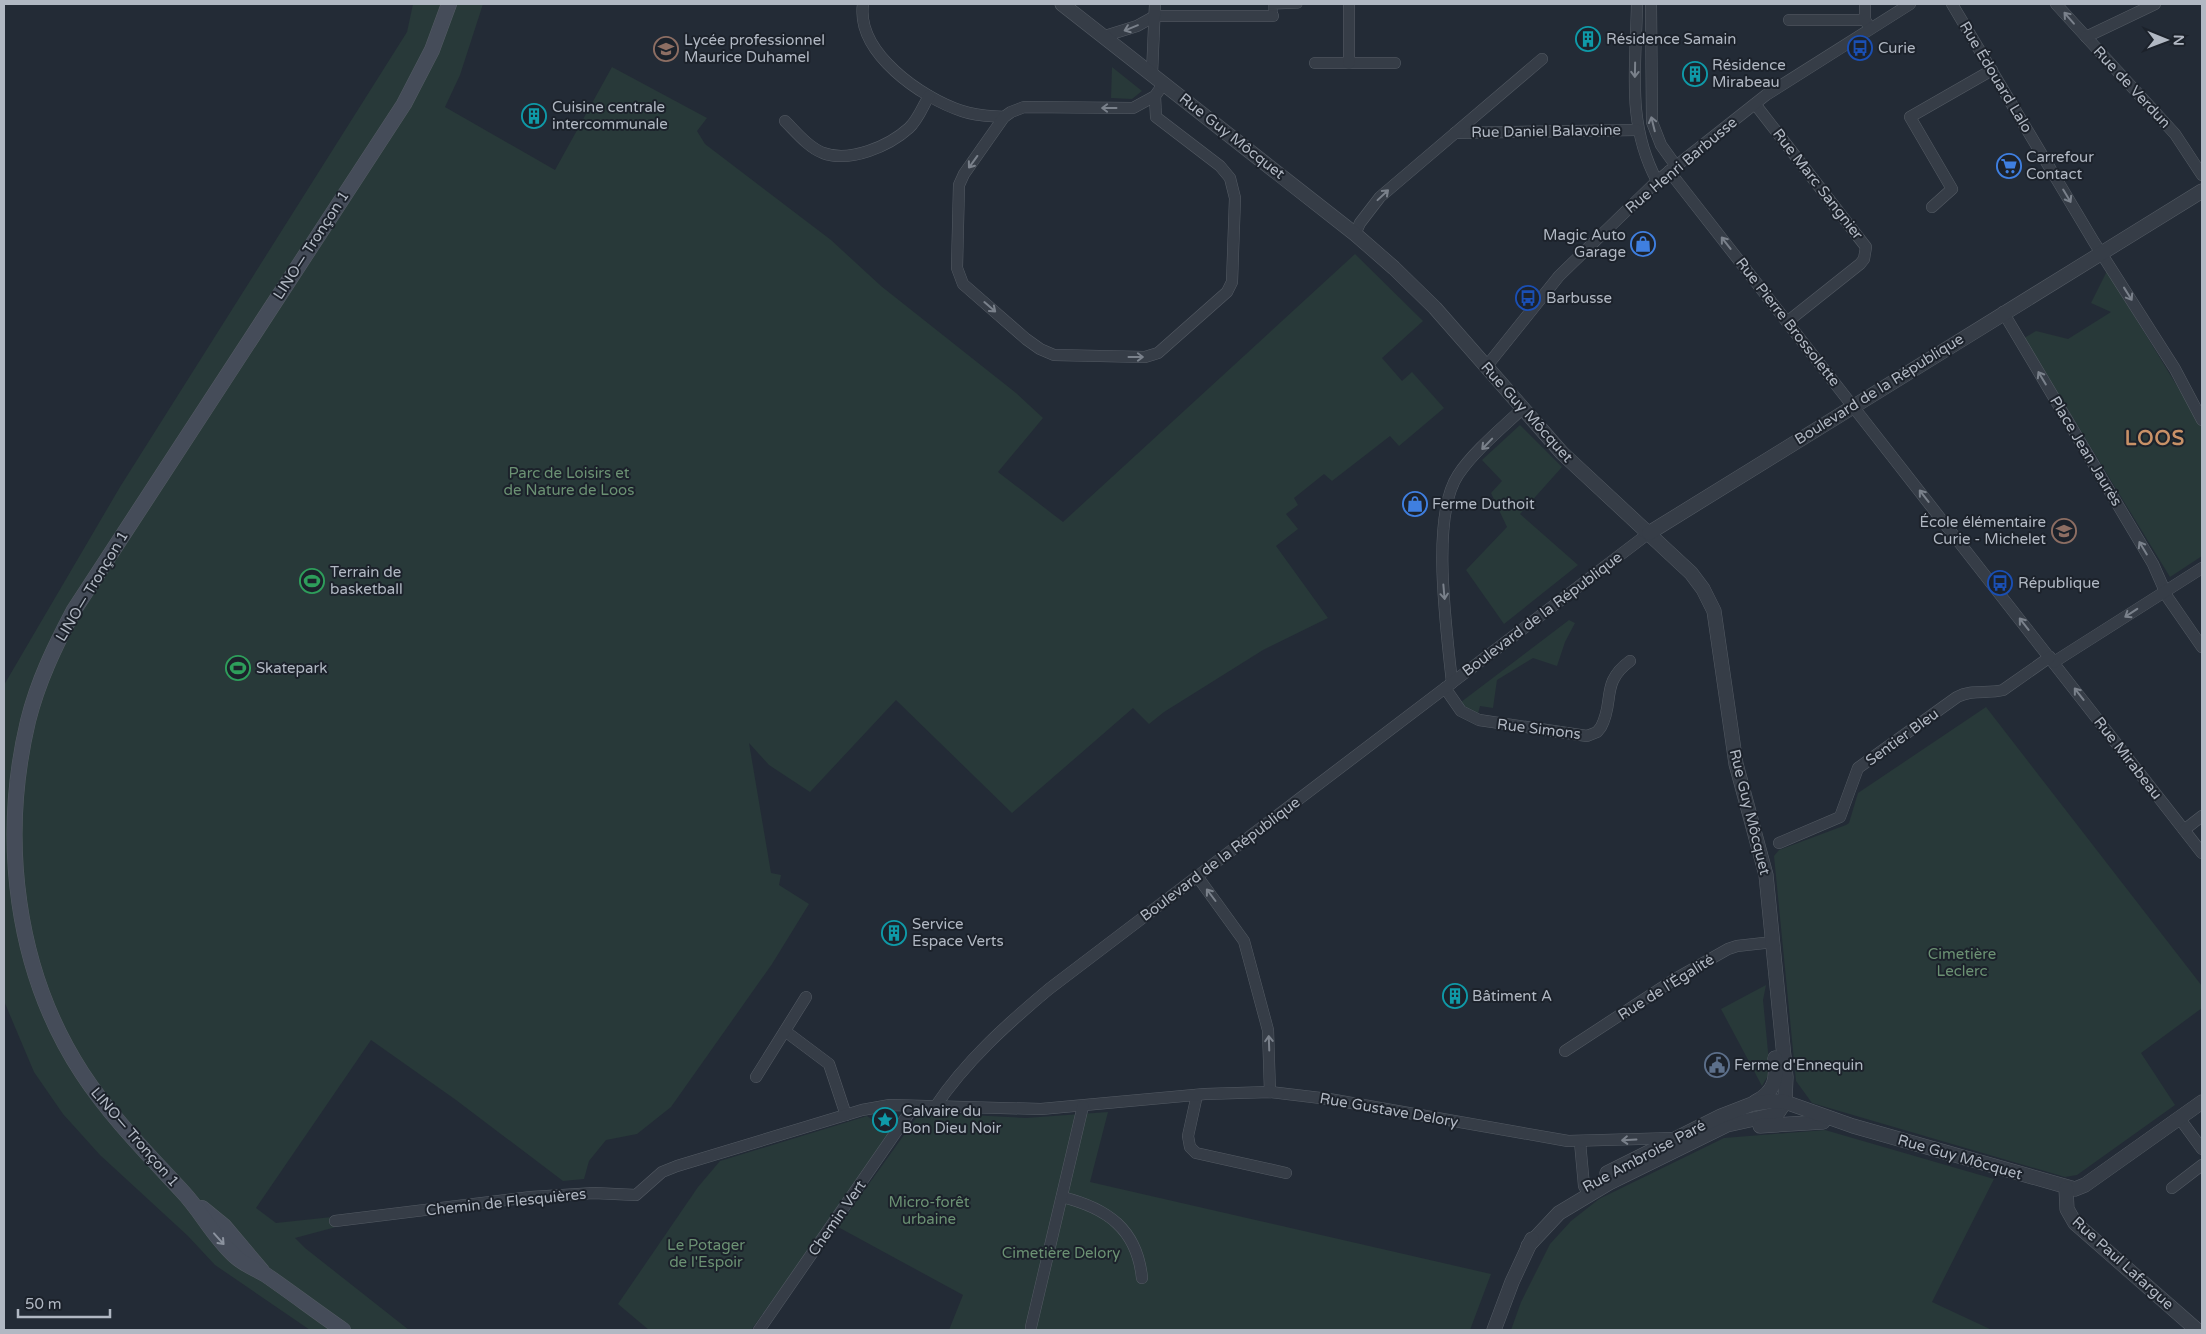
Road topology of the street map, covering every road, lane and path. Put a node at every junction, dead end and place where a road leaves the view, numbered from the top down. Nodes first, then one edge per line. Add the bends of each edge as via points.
1 (449, 4) edge
2 (864, 4) edge
3 (1062, 4) edge
4 (1298, 4) edge
5 (1349, 4) edge
6 (1637, 4) edge
7 (1651, 4) edge
8 (1865, 4) edge
9 (1910, 4) edge
10 (1952, 4) edge
11 (2056, 4) edge
12 (2155, 4) edge
13 (1155, 10) edge
14 (1233, 10) edge
15 (1272, 16) joint
16 (1789, 20) dead end
17 (1868, 24) junction
18 (1105, 36) junction
19 (2086, 37) junction
20 (1542, 59) dead end
21 (1315, 62) dead end
22 (1349, 63) junction
23 (1395, 63) dead end
24 (1992, 70) junction
25 (1152, 74) junction
26 (1164, 83) junction
27 (929, 96) junction
28 (1155, 96) junction
29 (1755, 104) junction
30 (1004, 117) junction
31 (785, 121) dead end
32 (1637, 130) junction
33 (1456, 133) junction
34 (1673, 168) junction
35 (2202, 175) edge
36 (1657, 181) junction
37 (2202, 190) edge
38 (1932, 207) dead end
39 (1356, 234) junction
40 (2101, 253) junction
41 (2003, 312) junction
42 (1786, 322) junction
43 (1486, 367) junction
44 (1853, 406) junction
45 (1522, 409) junction
46 (2202, 420) edge
47 (1649, 533) junction
48 (2202, 568) edge
49 (2165, 592) junction
50 (2202, 647) edge
51 (2052, 660) junction
52 (1630, 661) dead end
53 (1448, 685) junction
54 (2202, 816) edge
55 (2184, 830) junction
56 (1779, 843) dead end
57 (2202, 854) edge
58 (1197, 876) junction
59 (1773, 942) junction
60 (1775, 983) junction
61 (806, 997) dead end
62 (785, 1031) junction
63 (1565, 1051) dead end
64 (756, 1077) dead end
65 (1270, 1092) junction
66 (1197, 1095) junction
67 (1785, 1102) junction
68 (2202, 1102) edge
69 (1752, 1104) junction
70 (898, 1105) joint
71 (914, 1106) junction
72 (1083, 1106) junction
73 (935, 1107) junction
74 (846, 1115) junction
75 (2180, 1118) junction
76 (1823, 1122) junction
77 (1853, 1126) junction
78 (1707, 1134) junction
79 (1678, 1138) junction
80 (1580, 1142) junction
81 (2202, 1149) edge
82 (2202, 1165) edge
83 (1286, 1172) dead end
84 (2066, 1188) junction
85 (2172, 1188) dead end
86 (1586, 1190) junction
87 (1062, 1197) junction
88 (335, 1222) dead end
89 (1142, 1278) dead end
90 (2202, 1325) edge
91 (1031, 1327) dead end
92 (343, 1330) edge
93 (758, 1330) edge
94 (1494, 1330) edge
95 (2197, 1330) edge

1 - 92 main road, LINO— Tronçon 1 via 432,50 404,104 74,610 44,671 24,735 14,804 14,869 24,935 43,996 72,1057 102,1102 190,1200 234,1256
2 - 27 street via 865,26 881,55 895,72
3 - 18 street, Rue Guy Môcquet
4 - 15 street via 1273,5
5 - 22 street
6 -> 32 street
34 -> 7 street, Rue Pierre Brossolette via 1651,115
8 - 17 street
9 - 17 street, Rue Henri Barbusse
10 - 24 street, Rue Édouard Lalo
19 -> 11 street, Rue de Verdun
12 - 19 street
13 - 14 street
13 -> 18 street via 1137,26
13 - 25 street
14 - 15 street
16 - 17 street
17 - 29 street, Rue Henri Barbusse
18 - 25 street, Rue Guy Môcquet
19 - 35 street, Rue de Verdun via 2175,134
20 - 33 street, Rue Daniel Balavoine
21 - 22 street
22 - 23 street
24 - 38 street via 1910,118 1952,189
24 -> 40 street, Rue Édouard Lalo
25 - 26 street, Rue Guy Môcquet
26 - 28 street
26 - 39 street, Rue Guy Môcquet
27 - 30 street via 970,114
27 - 31 street via 909,128 891,141 857,154 840,156 823,152 809,144
28 -> 30 street via 1133,108 1024,107
30 -> 28 street via 959,184 957,268 964,284 1026,339 1054,355 1144,357 1166,348 1227,292 1234,270 1235,198 1230,178 1220,166 1156,117
29 - 34 street, Rue Henri Barbusse
29 - 42 street, Rue Marc Sangnier via 1866,247 1860,264
32 - 33 street, Rue Daniel Balavoine
32 - 36 street
39 -> 33 street, Rue Daniel Balavoine via 1360,223 1380,197
34 - 36 street, Rue Henri Barbusse
42 -> 34 street, Rue Pierre Brossolette
36 - 43 street, Rue Henri Barbusse via 1560,276
37 - 40 street, Boulevard de la République
39 - 43 street, Rue Guy Môcquet via 1416,288
40 - 41 street, Boulevard de la République
40 -> 46 street via 2175,369
41 - 44 street, Boulevard de la République
49 -> 41 street, Place Jean Jaurès via 2153,564
42 - 44 street, Rue Pierre Brossolette
43 - 45 street, Rue Guy Môcquet
44 - 47 street, Boulevard de la République
51 -> 44 street, Rue Pierre Brossolette
45 - 47 street, Rue Guy Môcquet via 1562,453
45 -> 53 street via 1464,468 1452,489 1442,566
47 - 53 street, Boulevard de la République
47 - 59 street, Rue Guy Môcquet via 1691,573 1714,611 1736,764 1765,867
48 - 49 street, Sentier Bleu
49 - 50 street, Place Jean Jaurès
49 -> 51 street, Sentier Bleu
55 -> 51 street, Rue Mirabeau
51 - 56 street, Sentier Bleu via 2003,690 1974,691 1957,697 1858,768 1840,818
52 - 53 street, Rue Simons via 1612,679 1601,727 1587,736 1479,720 1461,711
53 - 58 street, Boulevard de la République
54 - 55 street
55 - 57 street, Rue Mirabeau
65 -> 58 street via 1268,1030 1244,941
58 - 73 street, Boulevard de la République via 1007,1024 970,1062
59 - 60 street, Rue Guy Môcquet
59 - 63 street, Rue de l'Égalité via 1728,949 1675,979
60 - 67 street, Rue Guy Môcquet
60 - 69 street, Rue Ambroise Paré via 1770,1002 1776,1074 1774,1086 1766,1096
61 - 62 street
62 - 64 street
62 - 74 street via 829,1064
65 - 66 street, Rue Gustave Delory
65 - 80 street, Rue Gustave Delory
66 - 72 street, Rue Gustave Delory
66 - 83 street via 1188,1136 1190,1147 1196,1152
67 - 69 street, Rue Ambroise Paré
67 - 76 street, Rue Guy Môcquet via 1797,1112
67 - 77 street, Rue Guy Môcquet
67 - 78 street, Rue Ambroise Paré via 1773,1116 1732,1123
68 - 75 street
69 - 79 street, Rue Ambroise Paré
70 - 71 street, Rue Gustave Delory
70 - 74 street, Chemin de Flesquières via 872,1107
71 - 73 street, Rue Gustave Delory
71 - 93 street, Chemin Vert
72 - 73 street, Rue Gustave Delory via 1032,1109
72 - 87 street
74 - 88 street, Chemin de Flesquières via 668,1169 657,1175 642,1192 632,1196 600,1193 539,1196
75 - 81 street
75 - 84 street via 2085,1185
76 - 77 street, Rue Guy Môcquet
76 - 78 street, Rue Ambroise Paré via 1726,1128
77 - 84 street, Rue Guy Môcquet
78 - 86 street, Rue Ambroise Paré
79 -> 80 street, Rue Gustave Delory
79 - 86 street, Rue Ambroise Paré
80 - 86 street
82 - 85 street
84 - 95 street, Rue Paul Lafargue via 2067,1209 2075,1223
86 - 94 street, Rue Ambroise Paré via 1557,1207 1537,1231
87 - 89 street via 1093,1207 1122,1228 1138,1253
87 - 91 street
90 - 95 street

